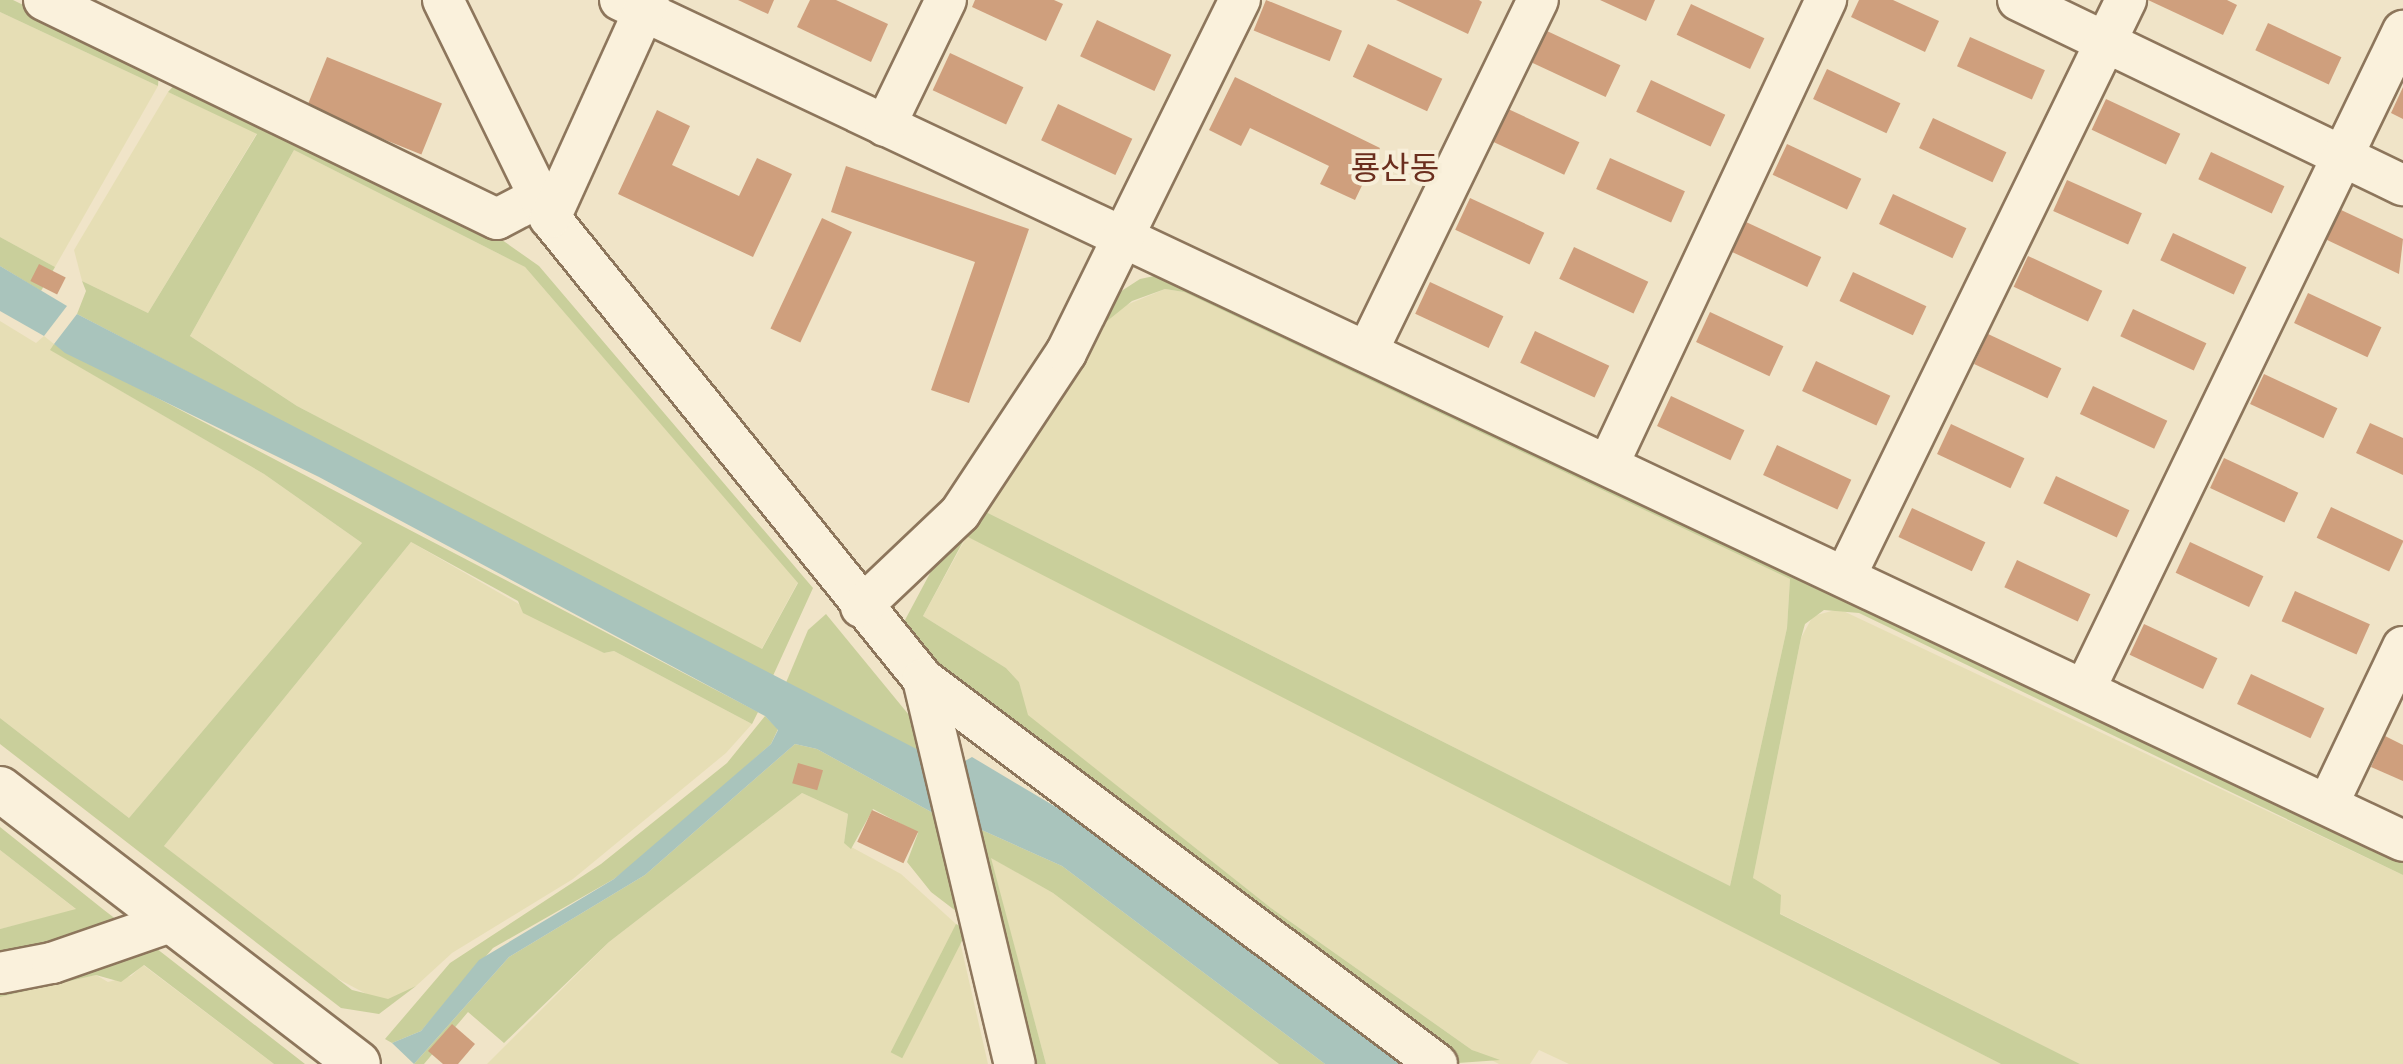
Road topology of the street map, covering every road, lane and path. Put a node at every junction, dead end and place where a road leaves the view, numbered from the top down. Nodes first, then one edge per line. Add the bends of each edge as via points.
1 (44, 0) edge
2 (443, 0) edge
3 (946, 0) edge
4 (1240, 0) edge
5 (1538, 0) edge
6 (1826, 0) edge
7 (2018, 0) edge
8 (2126, 0) edge
9 (638, 4) edge
10 (2403, 31) edge
11 (2106, 42) junction
12 (885, 126) junction
13 (2343, 157) junction
14 (2403, 185) edge
15 (544, 208) junction
16 (1126, 238) junction
17 (1367, 352) junction
18 (1608, 465) junction
19 (1845, 577) junction
20 (861, 607) junction
21 (2403, 647) edge
22 (923, 679) junction
23 (2085, 689) junction
24 (0, 789) edge
25 (2328, 804) junction
26 (2403, 841) edge
27 (173, 921) junction
28 (0, 973) edge
29 (358, 1064) edge
30 (1015, 1064) edge
31 (1437, 1064) edge

1 - 15 street via 497,219
2 - 15 street
3 - 12 street
4 - 16 street
5 - 17 street
6 - 18 street
7 - 11 street
8 - 11 street
9 - 12 street
9 - 15 street
10 - 13 street
11 - 13 street
11 - 19 street
12 - 16 street
13 - 14 street
13 - 23 street
15 - 20 street
16 - 17 street
16 - 20 street via 1066,353 960,513
17 - 18 street
18 - 19 street
19 - 23 street
20 - 22 street
21 - 25 street
22 - 30 street
22 - 31 street
23 - 25 street
24 - 27 main road
25 - 26 street
27 - 28 street via 52,963
27 - 29 main road

